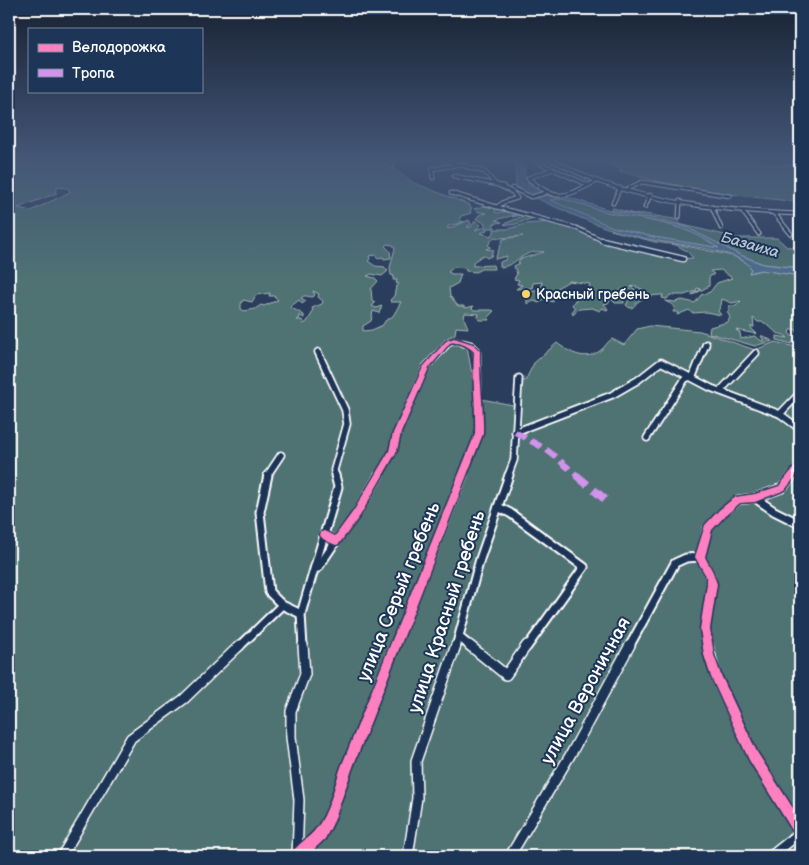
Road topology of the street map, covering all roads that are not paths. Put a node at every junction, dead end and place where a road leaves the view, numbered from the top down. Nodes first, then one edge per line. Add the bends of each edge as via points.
1 (475, 200) edge
2 (509, 200) edge
3 (648, 200) edge
4 (677, 200) edge
5 (680, 201) junction
6 (496, 207) junction
7 (645, 207) dead end
8 (712, 207) junction
9 (743, 212) junction
10 (774, 213) junction
11 (800, 214) edge
12 (679, 216) dead end
13 (722, 228) dead end
14 (759, 234) dead end
15 (791, 234) dead end
16 (683, 259) dead end
17 (706, 344) dead end
18 (318, 352) dead end
19 (756, 352) dead end
20 (519, 378) dead end
21 (692, 378) junction
22 (721, 390) junction
23 (800, 393) edge
24 (780, 414) junction
25 (800, 429) edge
26 (515, 432) junction
27 (647, 438) dead end
28 (281, 455) dead end
29 (800, 466) edge
30 (755, 498) junction
31 (498, 507) junction
32 (800, 524) edge
33 (324, 536) junction
34 (336, 541) junction
35 (700, 557) junction
36 (312, 578) junction
37 (282, 606) junction
38 (301, 614) junction
39 (459, 636) junction
40 (800, 832) edge
41 (62, 856) edge
42 (297, 856) edge
43 (408, 856) edge
44 (510, 856) edge
45 (771, 856) edge

1 - 6 street
2 - 6 street
3 - 7 street
4 - 5 street
5 - 8 street
5 - 12 street
6 - 16 street via 576,228 606,241
8 - 9 street
8 - 13 street
9 - 10 street
9 - 14 street
10 - 11 street
10 - 15 street
17 - 21 street
18 - 33 street via 343,402 347,424 334,470 338,487
19 - 22 street
20 - 26 street, улица Красный гребень
21 - 22 street
21 - 26 street via 661,362 612,396
21 - 27 street via 685,379
22 - 24 street
23 - 24 street
24 - 25 street
26 - 31 street, улица Красный гребень via 514,460
28 - 37 street via 267,476 260,512 269,592
29 - 30 street via 782,488
30 - 32 street via 774,512
30 - 35 street via 738,500 708,528
31 - 39 street, улица Красный гребень
31 - 39 street via 510,512 584,567 506,675
33 - 34 street
33 - 36 street
34 - 36 street
34 - 42 street, улица Серый гребень via 357,513 393,451 397,433 426,368 448,342 454,340 471,346 477,351 479,434 330,817 320,834
35 - 40 street via 712,584 705,630 716,677 753,756
35 - 44 street, улица Вероничная via 675,562 572,752
36 - 38 street
37 - 38 street
37 - 41 street via 184,699 131,738
38 - 42 street via 305,674 291,711 299,800
39 - 43 street, улица Красный гребень via 416,760 417,798
40 - 45 street

